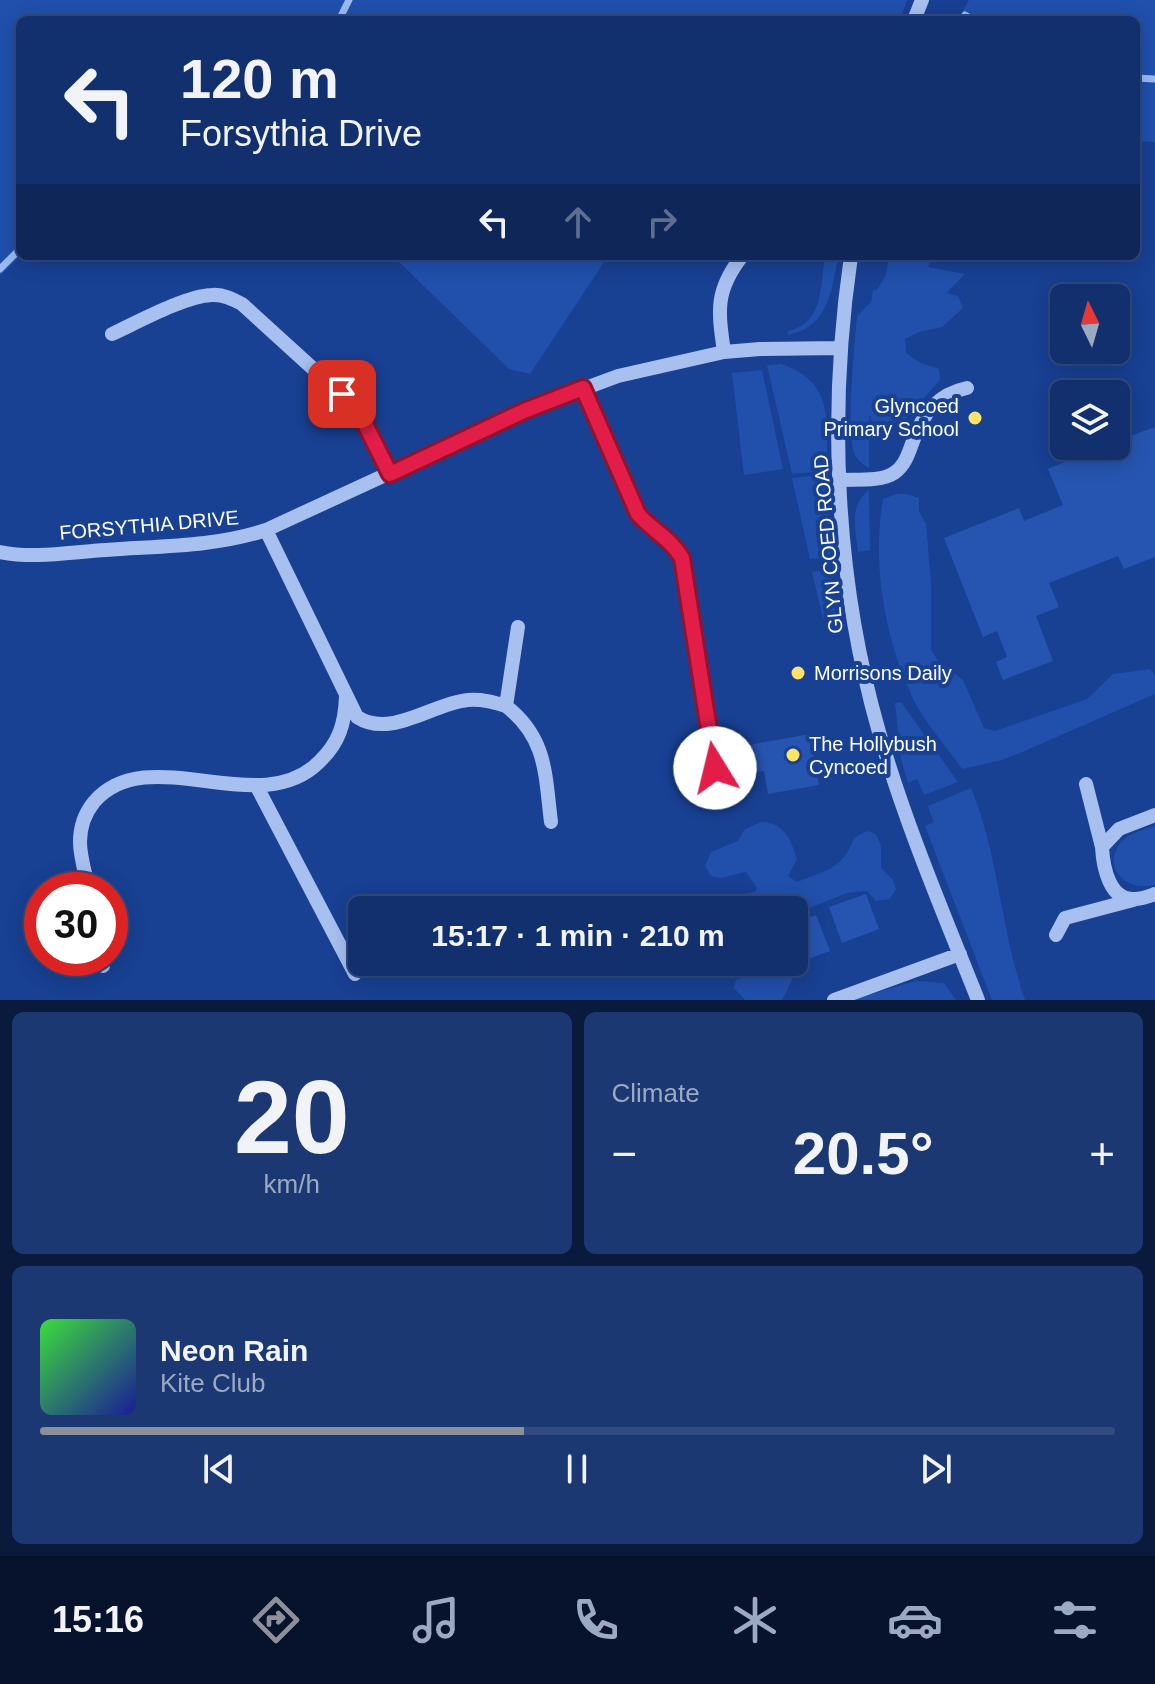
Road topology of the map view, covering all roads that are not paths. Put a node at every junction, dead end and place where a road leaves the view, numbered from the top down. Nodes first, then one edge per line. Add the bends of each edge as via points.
1 (739, 260) edge
2 (851, 260) edge
3 (112, 334) dead end
4 (841, 348) junction
5 (724, 352) junction
6 (583, 388) junction
7 (967, 388) dead end
8 (390, 474) junction
9 (839, 480) junction
10 (266, 530) junction
11 (0, 552) edge
12 (518, 627) dead end
13 (346, 696) junction
14 (506, 706) junction
15 (1086, 784) dead end
16 (256, 785) junction
17 (720, 797) dead end
18 (1155, 815) edge
19 (551, 822) dead end
20 (1102, 847) junction
21 (86, 872) edge
22 (1155, 894) edge
23 (1133, 900) junction
24 (1056, 935) dead end
25 (960, 954) junction
26 (348, 961) edge
27 (834, 1000) edge
28 (978, 1000) edge

1 - 5 street via 719,301
2 - 4 street, GLYN COED ROAD
3 - 8 street via 197,298 231,298 353,405
4 - 5 street, FORSYTHIA DRIVE
4 - 9 street, GLYN COED ROAD
5 - 6 street, FORSYTHIA DRIVE
6 - 8 street, FORSYTHIA DRIVE
6 - 17 street via 638,514 682,558
7 - 9 street via 940,397 896,472
8 - 10 street, FORSYTHIA DRIVE
9 - 25 street, GLYN COED ROAD via 854,625 867,688 895,785
10 - 11 street, FORSYTHIA DRIVE via 215,542
10 - 13 street
12 - 14 street
13 - 14 street via 357,717 381,724 466,700
13 - 16 street via 341,731 314,767 297,779
14 - 19 street via 539,746
15 - 20 street
16 - 21 street via 151,778 118,784 104,792 83,823
16 - 26 street
18 - 20 street via 1119,829
20 - 23 street via 1110,884
22 - 23 street
23 - 24 street via 1065,918
25 - 27 street
25 - 28 street, GLYN COED ROAD

